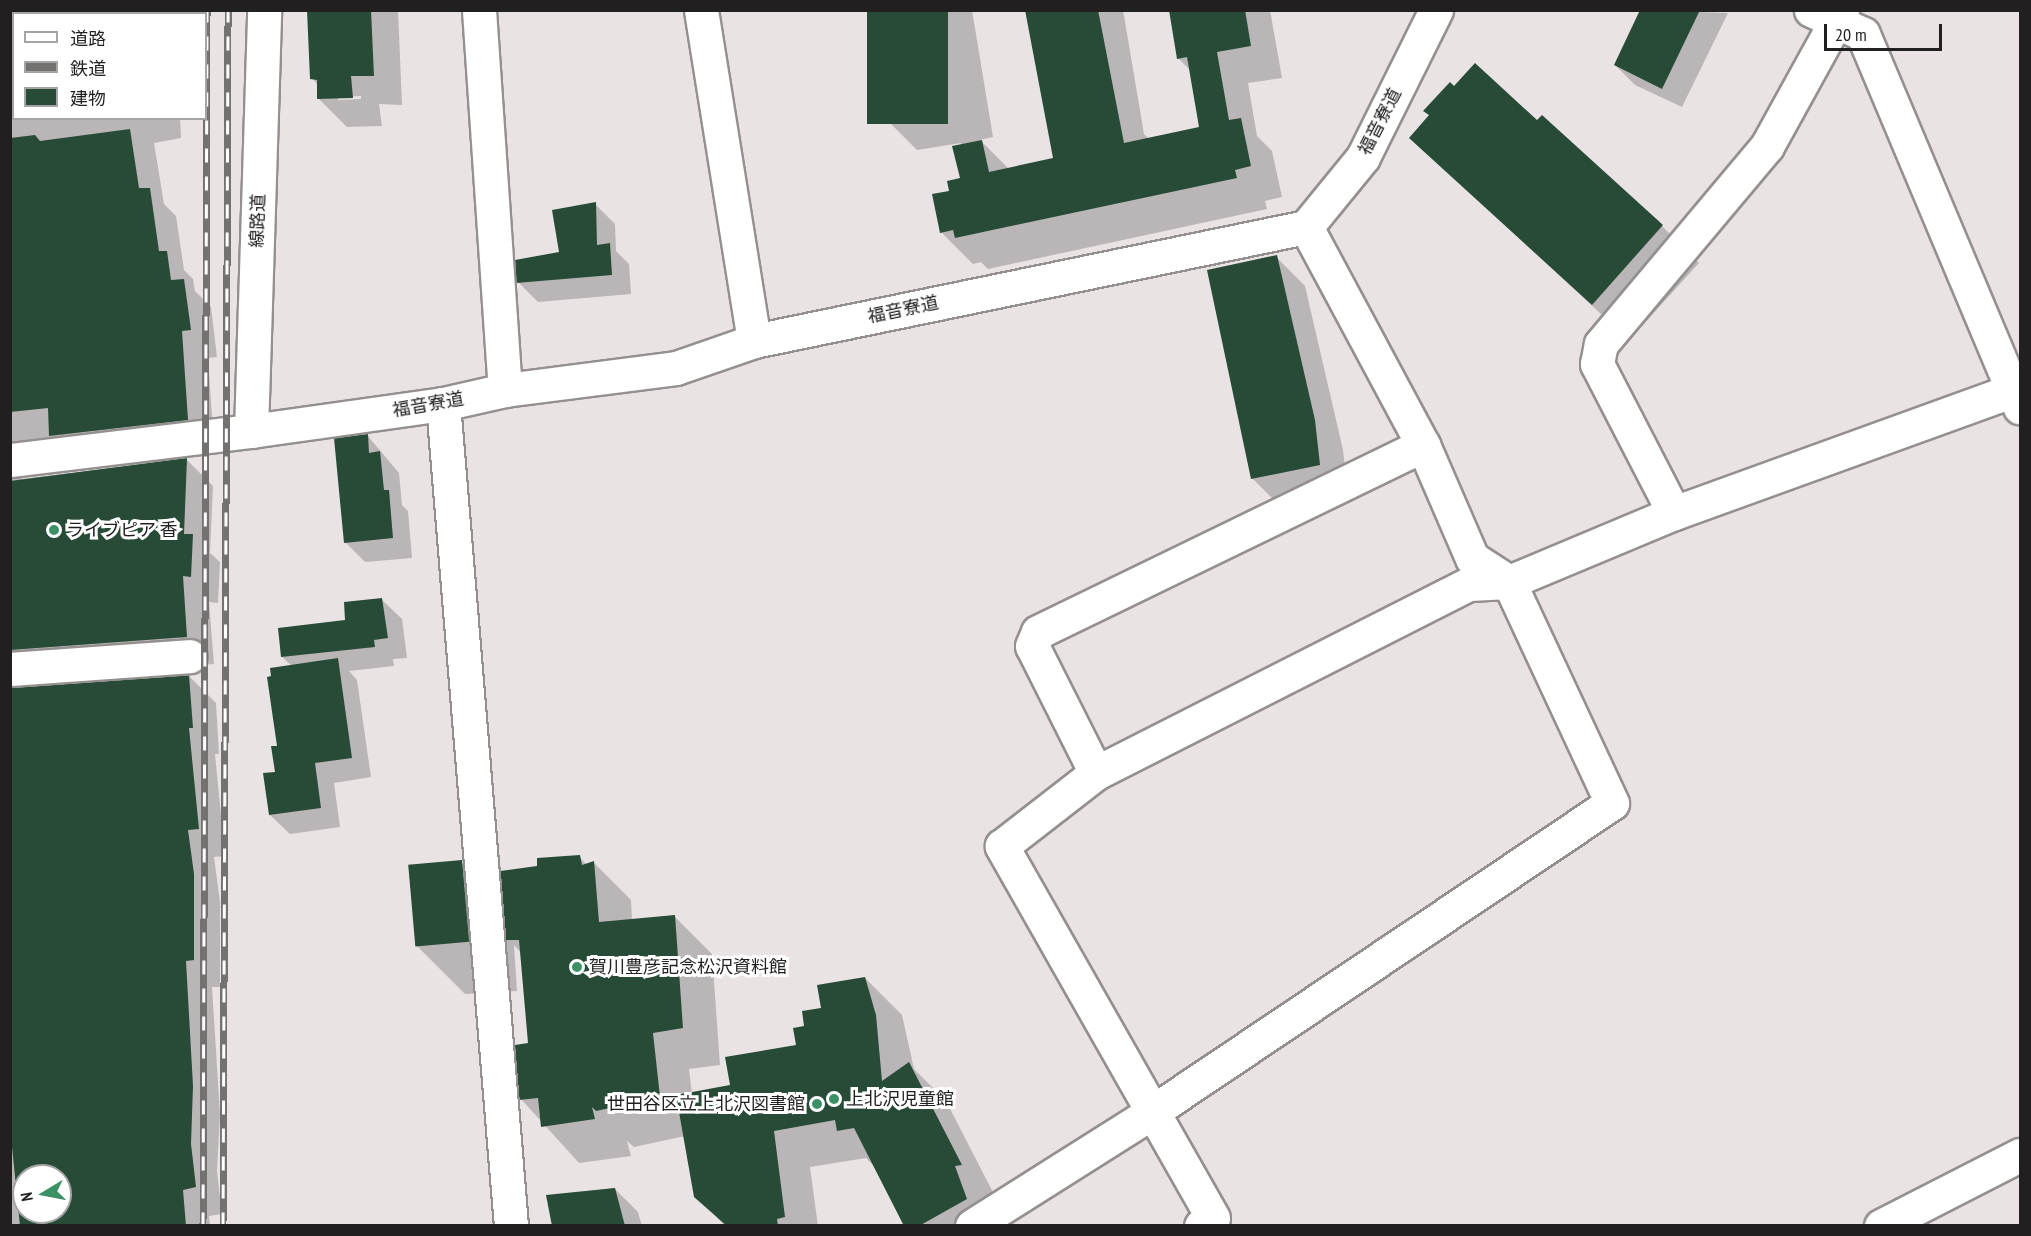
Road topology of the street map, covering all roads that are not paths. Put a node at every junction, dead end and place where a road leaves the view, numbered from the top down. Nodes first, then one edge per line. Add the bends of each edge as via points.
1 (264, 10) edge
2 (479, 10) edge
3 (701, 10) edge
4 (1436, 10) edge
5 (1830, 15) edge
6 (1306, 227) junction
7 (754, 341) junction
8 (505, 390) junction
9 (2018, 396) edge
10 (443, 404) junction
11 (251, 431) junction
12 (1423, 445) junction
13 (10, 460) edge
14 (1674, 513) junction
15 (1509, 582) junction
16 (190, 656) dead end
17 (10, 669) edge
18 (1096, 773) junction
19 (1152, 1112) junction
20 (2020, 1155) edge
21 (512, 1226) edge
22 (972, 1226) edge
23 (1201, 1226) edge
24 (1881, 1226) edge

1 - 11 street, 線路道
2 - 8 street
3 - 7 street
4 - 6 street, 福音寮道 via 1363,157
5 - 9 street via 1863,34
5 - 14 street via 1767,146 1601,344 1597,364
6 - 7 street, 福音寮道
6 - 12 street
7 - 8 street, 福音寮道 via 676,368
8 - 10 street, 福音寮道
9 - 14 street via 1828,454
10 - 11 street, 福音寮道
10 - 21 street
11 - 13 street, 福音寮道
12 - 15 street via 1472,558
12 - 18 street via 1038,632 1032,646
14 - 15 street
15 - 18 street via 1469,584
15 - 19 street via 1612,802
16 - 17 street
18 - 19 street via 1002,846
19 - 22 street
19 - 23 street via 1213,1218
20 - 24 street

